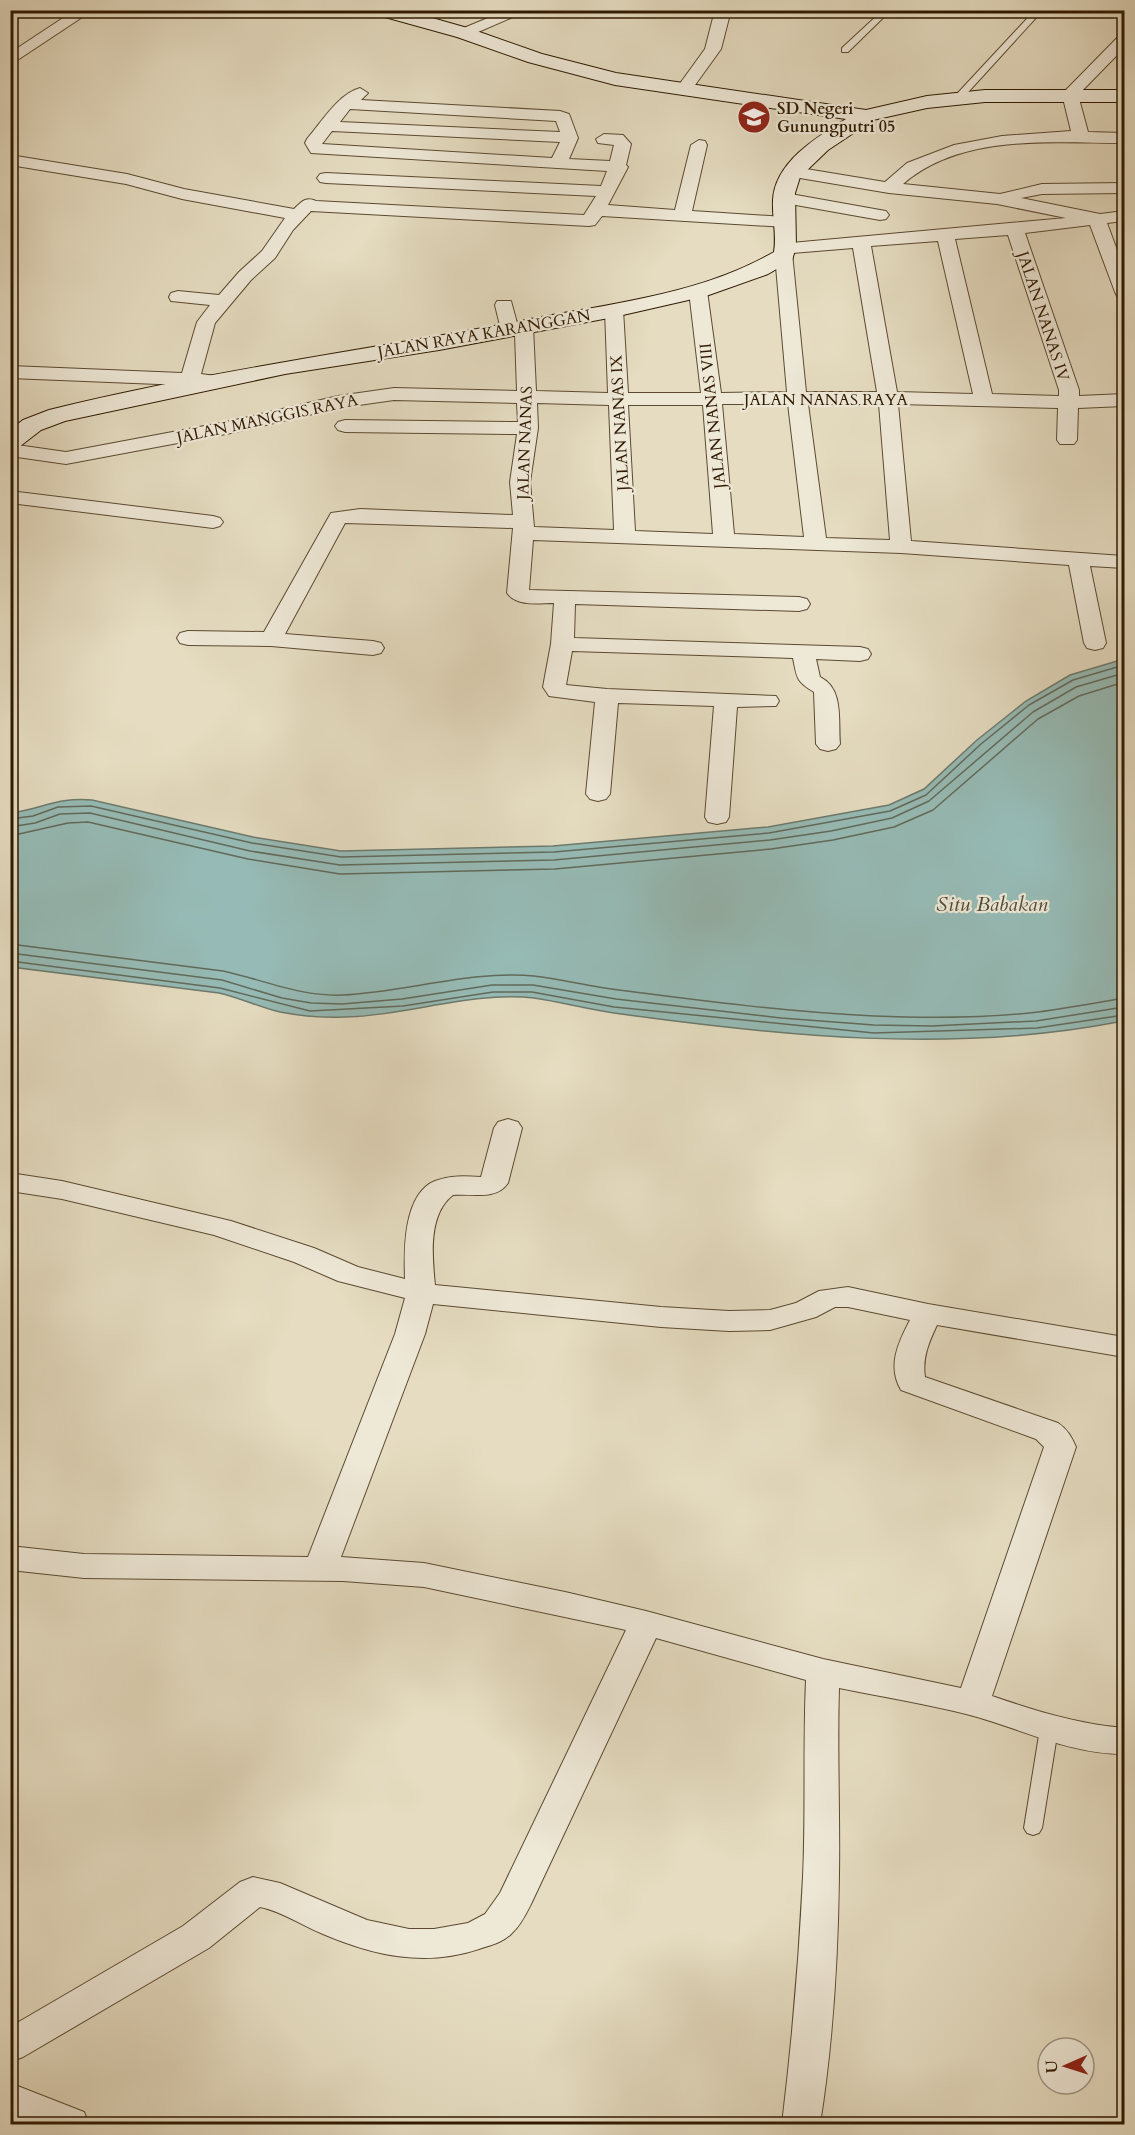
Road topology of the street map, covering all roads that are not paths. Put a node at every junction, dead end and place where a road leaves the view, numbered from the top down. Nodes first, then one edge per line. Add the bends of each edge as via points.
1 (86, 10) edge
2 (381, 10) edge
3 (522, 10) edge
4 (723, 10) edge
5 (888, 10) edge
6 (1040, 10) edge
7 (464, 33) junction
8 (1125, 40) edge
9 (845, 50) dead end
10 (10, 60) edge
11 (684, 89) junction
12 (360, 93) dead end
13 (1071, 94) junction
14 (1125, 96) edge
15 (958, 98) junction
16 (346, 104) junction
17 (866, 116) junction
18 (328, 126) junction
19 (1081, 137) junction
20 (570, 138) junction
21 (1125, 138) edge
22 (604, 139) dead end
23 (699, 146) dead end
24 (341, 152) junction
25 (10, 160) edge
26 (559, 162) junction
27 (619, 167) junction
28 (794, 172) junction
29 (326, 178) junction
30 (889, 188) junction
31 (1125, 188) edge
32 (605, 191) junction
33 (785, 198) junction
34 (997, 199) junction
35 (598, 210) junction
36 (303, 211) junction
37 (880, 214) dead end
38 (1125, 216) edge
39 (682, 217) junction
40 (1096, 218) junction
41 (785, 222) junction
42 (1015, 229) junction
43 (945, 234) junction
44 (861, 242) junction
45 (785, 252) junction
46 (698, 291) junction
47 (1125, 292) edge
48 (178, 297) dead end
49 (224, 301) junction
50 (504, 305) dead end
51 (614, 310) junction
52 (517, 329) junction
53 (10, 372) edge
54 (190, 379) junction
55 (218, 380) junction
56 (527, 398) junction
57 (888, 398) junction
58 (617, 399) junction
59 (712, 399) junction
60 (798, 399) junction
61 (1125, 400) edge
62 (984, 401) junction
63 (1070, 402) junction
64 (345, 426) dead end
65 (528, 428) junction
66 (1067, 440) dead end
67 (10, 442) edge
68 (10, 450) edge
69 (10, 497) edge
70 (213, 522) dead end
71 (523, 527) junction
72 (625, 536) junction
73 (724, 541) junction
74 (816, 545) junction
75 (901, 547) junction
76 (1078, 558) junction
77 (1125, 562) edge
78 (566, 596) junction
79 (799, 604) dead end
80 (188, 638) dead end
81 (271, 639) junction
82 (1095, 643) dead end
83 (562, 644) junction
84 (373, 648) dead end
85 (803, 653) junction
86 (860, 654) dead end
87 (607, 696) junction
88 (726, 700) junction
89 (768, 701) dead end
90 (828, 744) dead end
91 (598, 794) dead end
92 (717, 817) dead end
93 (508, 1128) dead end
94 (10, 1182) edge
95 (421, 1293) junction
96 (928, 1314) junction
97 (1125, 1347) edge
98 (10, 1558) edge
99 (320, 1569) junction
100 (646, 1623) junction
101 (823, 1672) junction
102 (973, 1703) junction
103 (1049, 1729) junction
104 (1125, 1741) edge
105 (1033, 1828) dead end
106 (10, 2046) edge
107 (10, 2099) edge
108 (70, 2124) edge
109 (801, 2124) edge

1 - 10 street
2 - 7 street
3 - 7 street
4 - 11 street via 713,49
5 - 9 lane
6 - 15 lane
7 - 11 street via 575,70
8 - 13 street
11 - 17 street
12 - 16 street
13 - 14 street
13 - 15 street
13 - 19 street
15 - 17 street
16 - 18 street
16 - 20 street via 560,116
17 - 28 street via 836,133
18 - 20 street
18 - 24 street via 314,146
19 - 21 street
19 - 30 street via 1002,141 960,149 913,167
20 - 26 street
22 - 27 street via 616,139 623,144
23 - 39 street
24 - 26 street
24 - 29 street
25 - 36 street via 127,179 182,194
26 - 27 street
27 - 32 street
28 - 30 street
28 - 33 street via 786,184
29 - 32 street
29 - 36 street
30 - 34 street
31 - 34 street via 1027,190
32 - 35 street
33 - 37 street
33 - 41 street
34 - 40 street
35 - 36 street via 589,221
35 - 39 street
36 - 49 street
38 - 40 street
39 - 41 street
40 - 42 street
40 - 47 street
41 - 45 street
42 - 43 street
42 - 63 street, JALAN NANAS IV
43 - 44 street
43 - 62 street
44 - 45 street
44 - 57 street
45 - 46 street, JALAN RAYA KARANGGAN via 760,269
45 - 60 street
46 - 51 street, JALAN RAYA KARANGGAN
46 - 59 street, JALAN NANAS VIII
48 - 49 street
49 - 54 street via 206,322
50 - 52 street, JALAN NANAS
51 - 52 street, JALAN RAYA KARANGGAN
51 - 58 street, JALAN NANAS IX
52 - 55 street, JALAN RAYA KARANGGAN
52 - 56 street, JALAN NANAS
53 - 54 street
54 - 55 street
55 - 67 street, JALAN RAYA KARANGGAN via 58,415 32,425
56 - 58 street, JALAN NANAS RAYA
56 - 65 street, JALAN NANAS
56 - 68 street, JALAN MANGGIS RAYA via 394,394 66,458
57 - 60 street, JALAN NANAS RAYA
57 - 62 street, JALAN NANAS RAYA
57 - 75 street
58 - 59 street, JALAN NANAS RAYA
58 - 72 street, JALAN NANAS IX
59 - 60 street, JALAN NANAS RAYA
59 - 73 street, JALAN NANAS VIII
60 - 74 street
61 - 63 street, JALAN NANAS RAYA
62 - 63 street, JALAN NANAS RAYA
63 - 66 street, JALAN NANAS IV
64 - 65 street
65 - 71 street, JALAN NANAS via 520,482
69 - 70 street
71 - 72 street
71 - 78 street, JALAN NANAS via 518,593
71 - 81 street via 360,515 338,517
72 - 73 street
73 - 74 street
74 - 75 street
75 - 76 street
76 - 77 street
76 - 82 street
78 - 79 street
78 - 83 street
80 - 81 street
81 - 84 street
83 - 85 street
83 - 87 street via 554,687 557,691
85 - 86 street
85 - 90 street via 809,680 825,692
87 - 88 street
87 - 91 street
88 - 89 street
88 - 92 street
93 - 95 street via 494,1183 445,1187 436,1192 426,1207 418,1270
94 - 95 street via 62,1190 221,1228 348,1274
95 - 96 street via 718,1320 770,1320 806,1310 829,1298 848,1297
95 - 99 street via 410,1334
96 - 97 street
96 - 102 street via 913,1345 908,1367 912,1383 1047,1431 1056,1437 1060,1447
98 - 99 street via 84,1566
99 - 100 street via 424,1575
100 - 101 street
100 - 106 street via 514,1902 498,1924 472,1937 444,1944 397,1945 373,1939 267,1893 253,1892 196,1937
101 - 102 street
101 - 109 street via 820,1875 812,2031
102 - 103 street
103 - 104 street
103 - 105 lane
107 - 108 street

